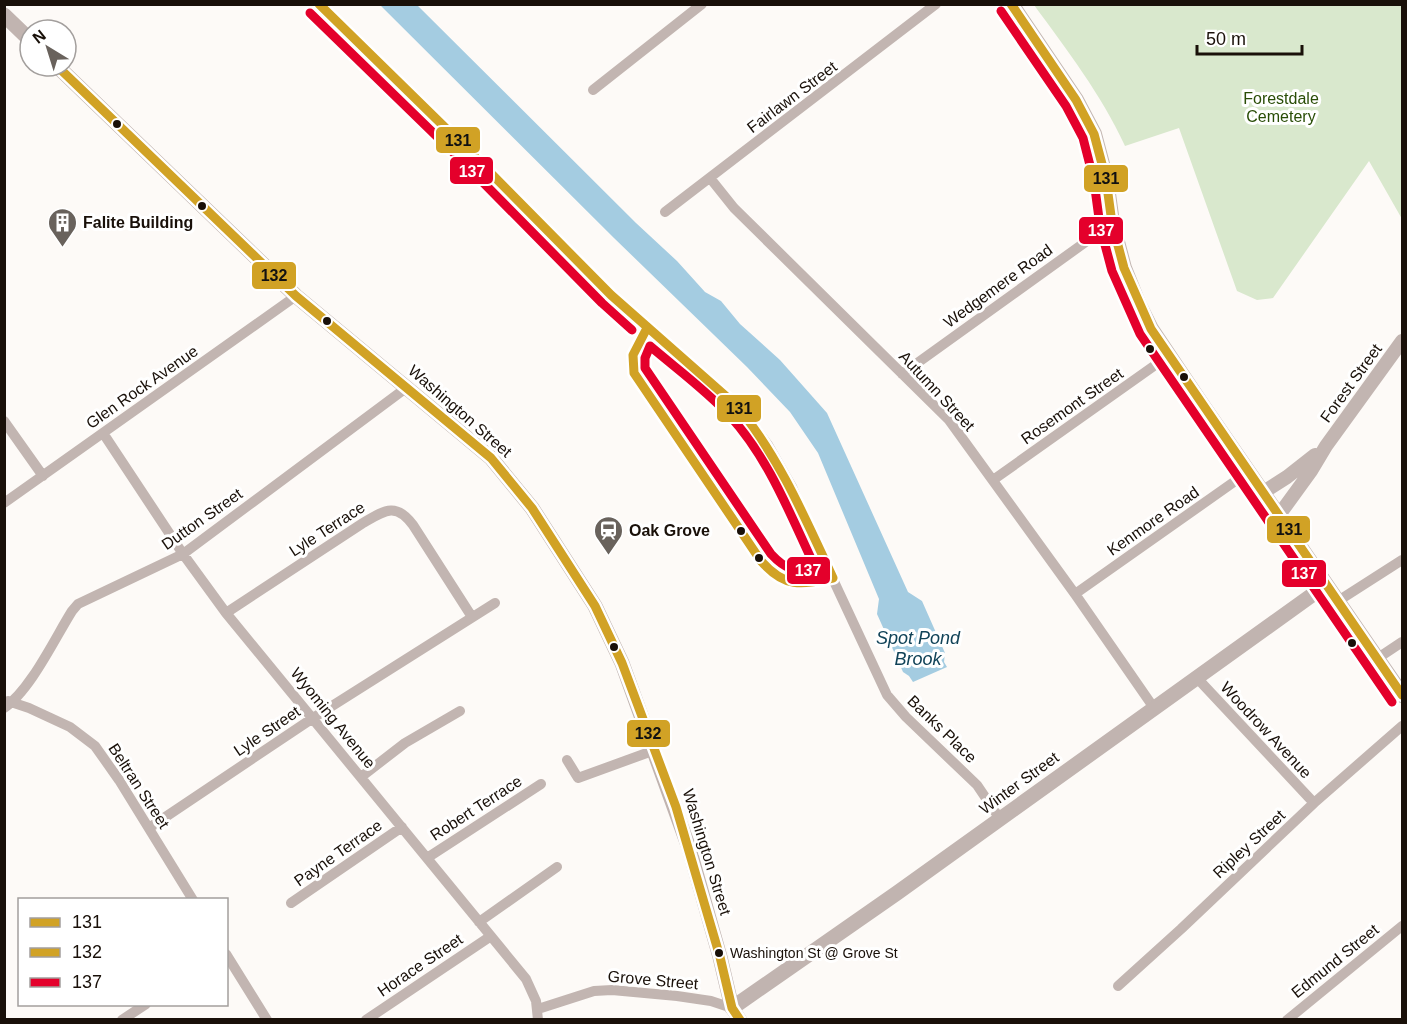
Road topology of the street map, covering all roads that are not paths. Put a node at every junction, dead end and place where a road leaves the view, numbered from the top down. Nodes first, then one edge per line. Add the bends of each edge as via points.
1 (318, 4) edge
2 (702, 4) edge
3 (936, 4) edge
4 (1011, 4) edge
5 (4, 15) edge
6 (18, 28) edge
7 (69, 78) edge
8 (593, 90) dead end
9 (710, 178) junction
10 (665, 212) dead end
11 (1112, 223) junction
12 (296, 296) junction
13 (1402, 341) edge
14 (1168, 356) junction
15 (902, 374) junction
16 (406, 388) junction
17 (4, 421) edge
18 (103, 433) junction
19 (1326, 446) junction
20 (1248, 472) junction
21 (43, 476) junction
22 (993, 480) junction
23 (1263, 493) junction
24 (4, 503) edge
25 (1279, 515) junction
26 (183, 554) junction
27 (1402, 560) edge
28 (1326, 585) junction
29 (1075, 594) junction
30 (1338, 601) junction
31 (495, 603) dead end
32 (226, 613) junction
33 (472, 617) junction
34 (1402, 642) edge
35 (1378, 658) junction
36 (1197, 678) junction
37 (1402, 695) edge
38 (7, 704) edge
39 (1154, 708) junction
40 (460, 711) dead end
41 (313, 718) junction
42 (1402, 726) edge
43 (655, 750) junction
44 (567, 760) dead end
45 (361, 777) junction
46 (541, 784) dead end
47 (1314, 803) junction
48 (1000, 819) junction
49 (402, 827) junction
50 (149, 828) junction
51 (427, 858) junction
52 (557, 867) dead end
53 (192, 898) edge
54 (291, 903) dead end
55 (479, 922) junction
56 (1402, 926) edge
57 (491, 936) junction
58 (228, 957) edge
59 (1118, 986) dead end
60 (144, 1006) edge
61 (538, 1014) edge
62 (733, 1016) edge
63 (122, 1020) edge
64 (267, 1020) edge
65 (366, 1020) edge
66 (1287, 1020) edge

1 - 48 street, Banks Place via 611,295 748,418 792,488 887,695 972,779
2 - 8 street
3 - 9 street, Fairlawn Street
4 - 11 main road via 1076,100 1094,134
5 - 6 main road
7 - 12 main road, Washington Street
9 - 10 street, Fairlawn Street
9 - 15 street, Autumn Street via 734,207
11 - 14 main road via 1138,303
11 - 15 street, Wedgemere Road
12 - 16 main road, Washington Street
12 - 18 street, Glen Rock Avenue
13 - 19 street, Forest Street
14 - 20 main road
14 - 22 street, Rosemont Street
15 - 22 street, Autumn Street via 949,420
16 - 26 street, Dutton Street
16 - 43 main road, Washington Street via 491,458 532,508 602,621
17 - 21 street
18 - 21 street, Glen Rock Avenue
18 - 26 street, Wyoming Avenue
19 - 23 street, Forest Street
19 - 25 street, Forest Street
20 - 23 main road
20 - 29 street, Kenmore Road
21 - 24 street, Glen Rock Avenue
22 - 29 street, Autumn Street
23 - 25 main road
25 - 28 main road
26 - 32 street, Wyoming Avenue
26 - 38 street, Dutton Street via 78,604 24,688
27 - 30 street
28 - 30 main road
28 - 36 main road, Winter Street
29 - 39 street, Autumn Street
30 - 35 main road
31 - 33 street, Lyle Street
32 - 33 street, Lyle Terrace via 363,523 394,510 403,513 413,525
32 - 41 street, Wyoming Avenue
33 - 41 street, Lyle Street
34 - 35 street
35 - 37 main road
36 - 39 main road, Winter Street
36 - 47 street, Woodrow Avenue
38 - 50 street, Beltran Street via 29,708 87,739 106,761
39 - 48 main road, Winter Street
40 - 45 street via 405,743
41 - 45 street, Wyoming Avenue
41 - 50 street, Lyle Street
42 - 47 street, Ripley Street
43 - 44 street via 578,778
43 - 62 main road, Washington Street via 689,848
45 - 49 street, Wyoming Avenue
46 - 51 street, Robert Terrace
47 - 59 street, Ripley Street
48 - 62 main road, Winter Street via 812,953
49 - 51 street, Wyoming Avenue
49 - 54 street, Payne Terrace
50 - 53 street, Beltran Street
51 - 55 street, Wyoming Avenue
52 - 55 street
55 - 57 street, Wyoming Avenue
56 - 66 street, Edmund Street
57 - 61 street, Wyoming Avenue via 526,979
57 - 65 street, Horace Street
58 - 64 street
60 - 63 street
61 - 62 street, Grove Street via 594,992 612,990 711,1001

